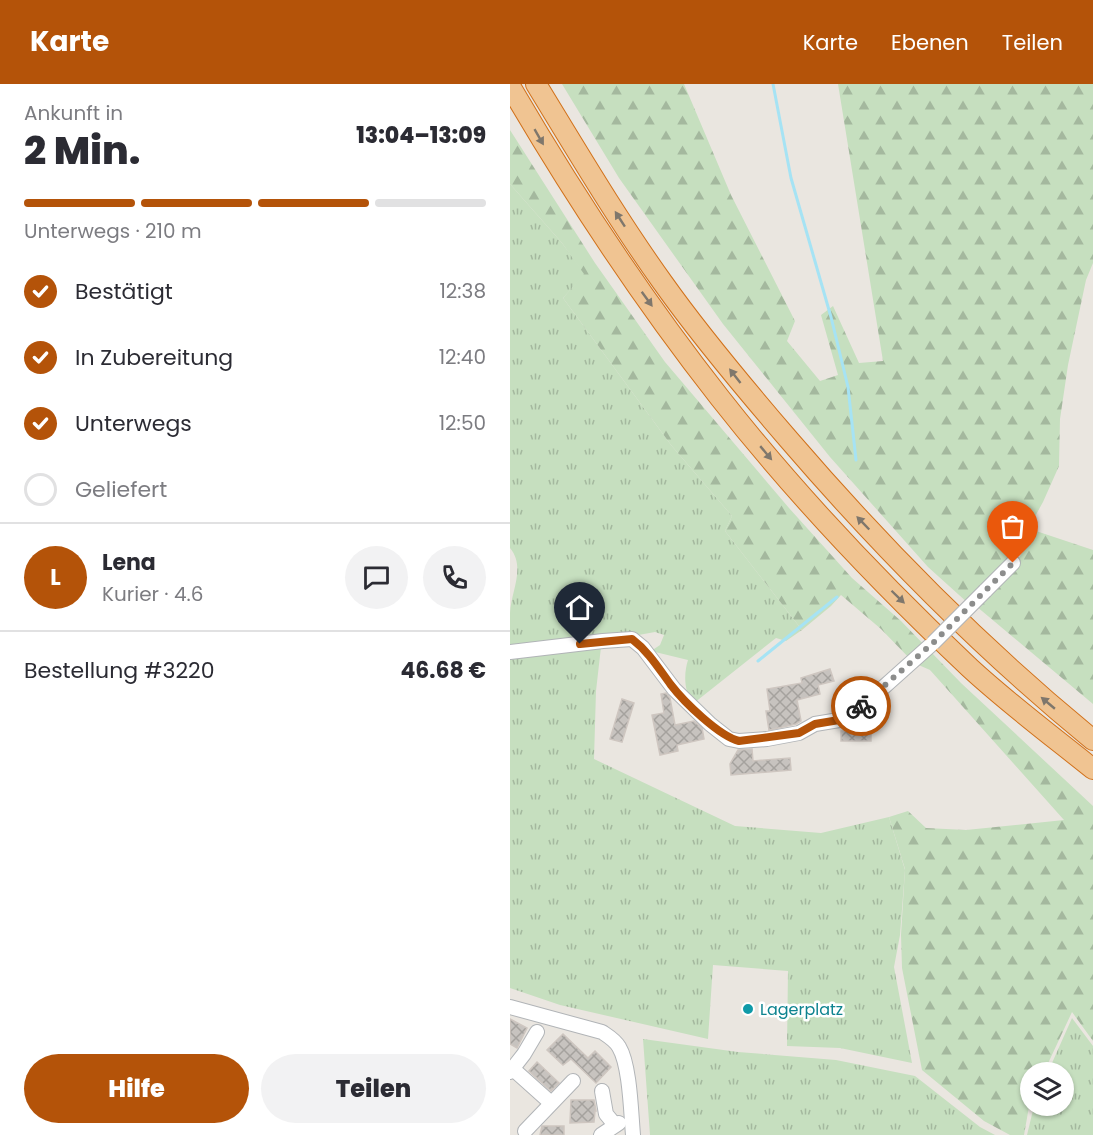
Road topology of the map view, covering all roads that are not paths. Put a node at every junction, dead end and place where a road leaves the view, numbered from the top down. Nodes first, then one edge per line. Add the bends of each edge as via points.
1 (536, 84) edge
2 (510, 86) edge
3 (1013, 563) dead end
4 (510, 652) edge
5 (1093, 740) edge
6 (1093, 769) edge
7 (510, 1007) edge
8 (537, 1032) dead end
9 (511, 1070) edge
10 (573, 1081) dead end
11 (602, 1091) dead end
12 (551, 1103) junction
13 (525, 1131) dead end
14 (601, 1135) edge
15 (633, 1135) edge

5 -> 1 highway via 948,611 836,494 741,384 663,283
2 -> 6 highway via 549,154 628,273 720,398 794,486 874,574 972,670
3 - 4 street, bridge via 867,702 839,720 815,724 799,733 729,739 674,689 632,639
7 - 15 street via 602,1032 614,1040 625,1062
8 - 9 street
9 - 12 street
10 - 12 street
11 - 14 street via 606,1113 617,1124
12 - 13 street

